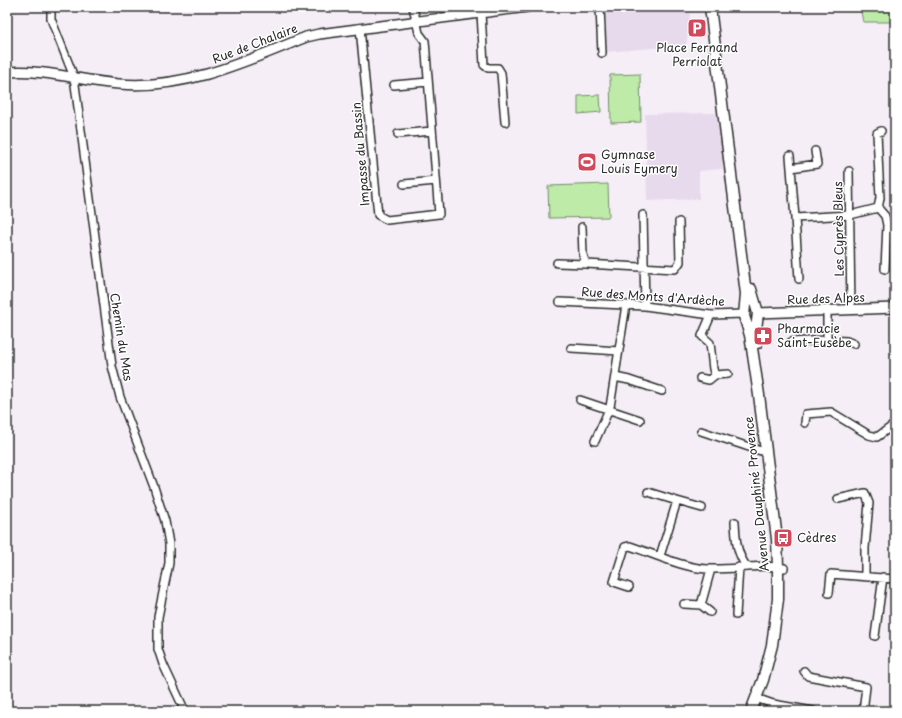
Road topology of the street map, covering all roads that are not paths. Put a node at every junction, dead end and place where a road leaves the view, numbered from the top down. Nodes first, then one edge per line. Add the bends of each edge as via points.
1 (51, 7) edge
2 (413, 7) edge
3 (527, 7) edge
4 (600, 7) edge
5 (709, 8) edge
6 (481, 13) junction
7 (417, 22) junction
8 (360, 28) junction
9 (602, 53) dead end
10 (7, 72) edge
11 (74, 77) junction
12 (428, 82) junction
13 (394, 85) dead end
14 (505, 122) dead end
15 (432, 131) junction
16 (881, 131) dead end
17 (398, 134) dead end
18 (816, 152) dead end
19 (790, 156) dead end
20 (791, 168) junction
21 (849, 171) dead end
22 (436, 181) junction
23 (404, 184) dead end
24 (878, 208) junction
25 (643, 215) dead end
26 (850, 215) junction
27 (795, 218) junction
28 (679, 222) dead end
29 (582, 227) dead end
30 (557, 263) dead end
31 (586, 264) junction
32 (646, 268) junction
33 (885, 269) dead end
34 (799, 278) dead end
35 (560, 302) dead end
36 (626, 305) junction
37 (645, 306) junction
38 (895, 308) edge
39 (851, 310) junction
40 (827, 311) junction
41 (751, 314) junction
42 (711, 315) junction
43 (827, 340) junction
44 (791, 342) dead end
45 (854, 344) dead end
46 (571, 348) dead end
47 (619, 351) junction
48 (728, 374) dead end
49 (715, 375) junction
50 (614, 377) junction
51 (700, 378) dead end
52 (662, 391) dead end
53 (580, 400) dead end
54 (608, 410) junction
55 (640, 420) dead end
56 (805, 423) dead end
57 (895, 424) edge
58 (701, 432) dead end
59 (595, 441) dead end
60 (767, 453) junction
61 (648, 492) dead end
62 (838, 499) dead end
63 (677, 501) junction
64 (702, 508) dead end
65 (735, 522) dead end
66 (660, 556) junction
67 (739, 567) junction
68 (747, 567) junction
69 (781, 567) junction
70 (711, 569) junction
71 (865, 576) junction
72 (883, 578) junction
73 (895, 579) edge
74 (629, 587) dead end
75 (829, 594) dead end
76 (684, 604) dead end
77 (701, 605) junction
78 (710, 612) dead end
79 (736, 615) dead end
80 (876, 636) dead end
81 (804, 670) dead end
82 (759, 699) junction
83 (185, 711) edge
84 (751, 711) edge
85 (757, 711) edge
86 (812, 711) edge
87 (863, 711) edge

1 - 11 street, Chemin du Mas via 51,19
2 - 7 street
3 - 6 street, Rue de Chalaire
4 - 9 street
5 - 41 main road, Avenue Dauphiné Provence via 746,294
6 - 7 street, Rue de Chalaire
6 - 14 street via 484,65 488,68 498,68 501,73
7 - 8 street, Rue de Chalaire
7 - 12 street via 419,33 425,41
8 - 11 street, Rue de Chalaire via 335,30 306,37 220,72 206,75 136,84
8 - 22 street, Impasse du Bassin via 378,216 387,220 439,214
10 - 11 street, Rue de Chalaire via 37,72
11 - 83 street, Chemin du Mas via 112,366 120,397 165,521 169,544 169,563 158,617 158,649
12 - 13 street
12 - 15 street
15 - 17 street
15 - 22 street
16 - 24 street via 877,133 880,198
18 - 20 street via 817,164
19 - 20 street
20 - 27 street
21 - 26 street, Les Cyprès Bleus
22 - 23 street
24 - 26 street
24 - 33 street via 885,216 887,225
25 - 32 street
26 - 27 street
26 - 39 street, Les Cyprès Bleus
27 - 34 street
28 - 32 street via 680,262 675,269
29 - 31 street via 583,255
30 - 31 street
31 - 32 street
32 - 37 street
35 - 36 street, Rue des Monts d'Ardèche
36 - 37 street, Rue des Monts d'Ardèche
36 - 47 street
37 - 42 street, Rue des Monts d'Ardèche
38 - 39 street, Rue des Alpes
39 - 40 street, Rue des Alpes
40 - 41 street, Rue des Alpes
40 - 43 street
41 - 42 street, Rue des Monts d'Ardèche
41 - 60 main road, Avenue Dauphiné Provence
41 - 69 main road, Avenue Dauphiné Provence via 772,445
42 - 49 street via 702,336 710,343 712,369
43 - 44 street
43 - 45 street
46 - 47 street
47 - 50 street
48 - 49 street
49 - 51 street via 709,380
50 - 52 street
50 - 54 street
53 - 54 street
54 - 55 street
54 - 59 street
56 - 57 street via 806,414 831,412 869,435 877,437
58 - 60 street
60 - 69 main road, Avenue Dauphiné Provence
61 - 63 street
62 - 71 street via 865,493 869,503
63 - 64 street
63 - 66 street
65 - 68 street via 737,548
66 - 70 street via 698,568
66 - 74 street via 630,546 625,547 614,582
67 - 68 street
67 - 70 street
67 - 79 street
68 - 69 street
69 - 82 main road, Avenue Dauphiné Provence via 784,600 778,646
70 - 77 street
71 - 72 street
71 - 75 street via 831,574
72 - 73 street
72 - 80 street
76 - 77 street
77 - 78 street
81 - 87 street via 808,676 866,687
82 - 84 main road, Avenue Dauphiné Provence
82 - 85 main road, Avenue Dauphiné Provence
82 - 86 street

